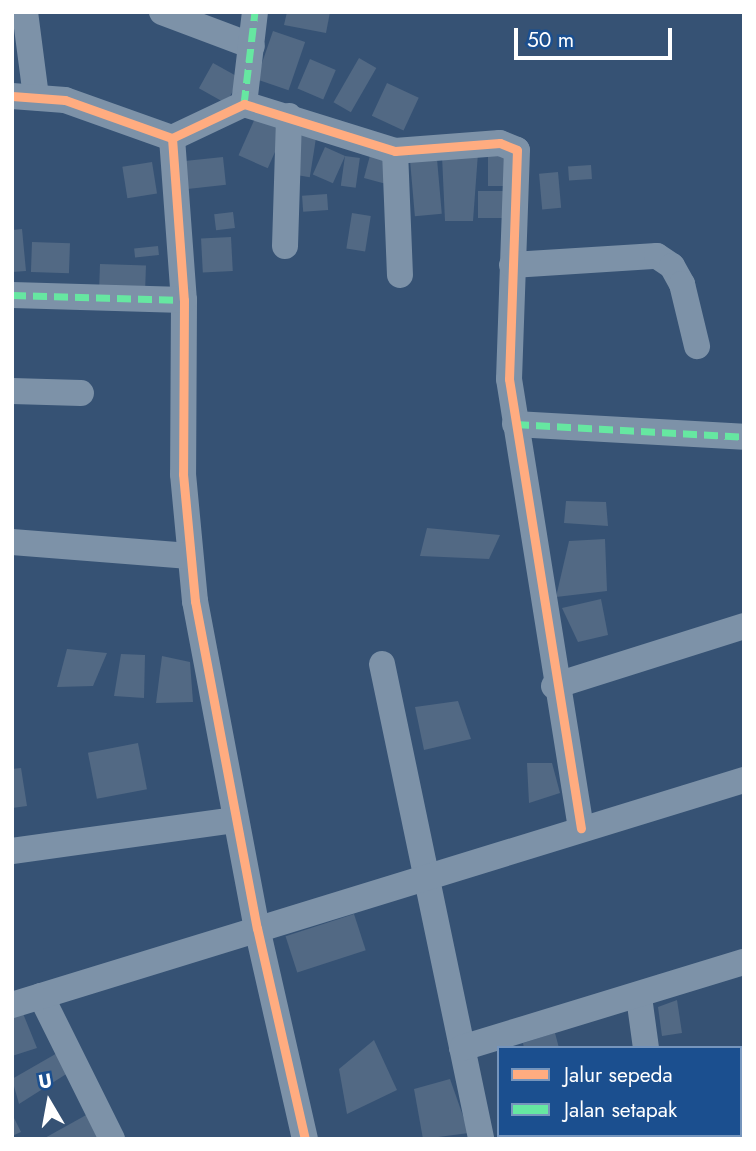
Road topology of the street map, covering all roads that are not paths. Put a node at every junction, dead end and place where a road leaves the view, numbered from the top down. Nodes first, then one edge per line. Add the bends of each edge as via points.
1 (25, 12) edge
2 (162, 12) edge
3 (254, 12) edge
4 (252, 46) junction
5 (24, 96) edge
6 (244, 104) junction
7 (289, 117) junction
8 (172, 138) junction
9 (395, 151) junction
10 (285, 246) dead end
11 (512, 265) junction
12 (400, 275) dead end
13 (12, 295) edge
14 (184, 300) junction
15 (697, 346) dead end
16 (12, 391) edge
17 (81, 393) dead end
18 (515, 424) junction
19 (744, 437) edge
20 (12, 542) edge
21 (189, 556) junction
22 (744, 626) edge
23 (382, 664) dead end
24 (554, 686) junction
25 (744, 780) edge
26 (234, 820) junction
27 (582, 828) junction
28 (12, 851) edge
29 (425, 874) junction
30 (257, 928) junction
31 (744, 962) edge
32 (41, 996) junction
33 (639, 997) junction
34 (12, 1004) edge
35 (646, 1046) edge
36 (462, 1048) junction
37 (112, 1139) edge
38 (305, 1139) edge
39 (481, 1139) edge

1 - 5 street
2 - 4 street
3 - 4 street
4 - 6 street
5 - 8 street via 65,100
6 - 7 street
6 - 8 street
7 - 9 street
7 - 10 street
8 - 14 street
9 - 11 street via 514,146 519,157
9 - 12 street
11 - 15 street via 657,256 672,266 682,284
11 - 18 street
13 - 14 street
14 - 21 street
16 - 17 street
18 - 19 street
18 - 24 street
20 - 21 street
21 - 26 street
22 - 24 street
23 - 29 street
24 - 27 street
25 - 27 street
26 - 28 street
26 - 30 street
27 - 29 street
29 - 30 street
29 - 36 street
30 - 32 street
30 - 38 street
31 - 33 street
32 - 34 street
32 - 37 street
33 - 35 street
33 - 36 street
36 - 39 street

